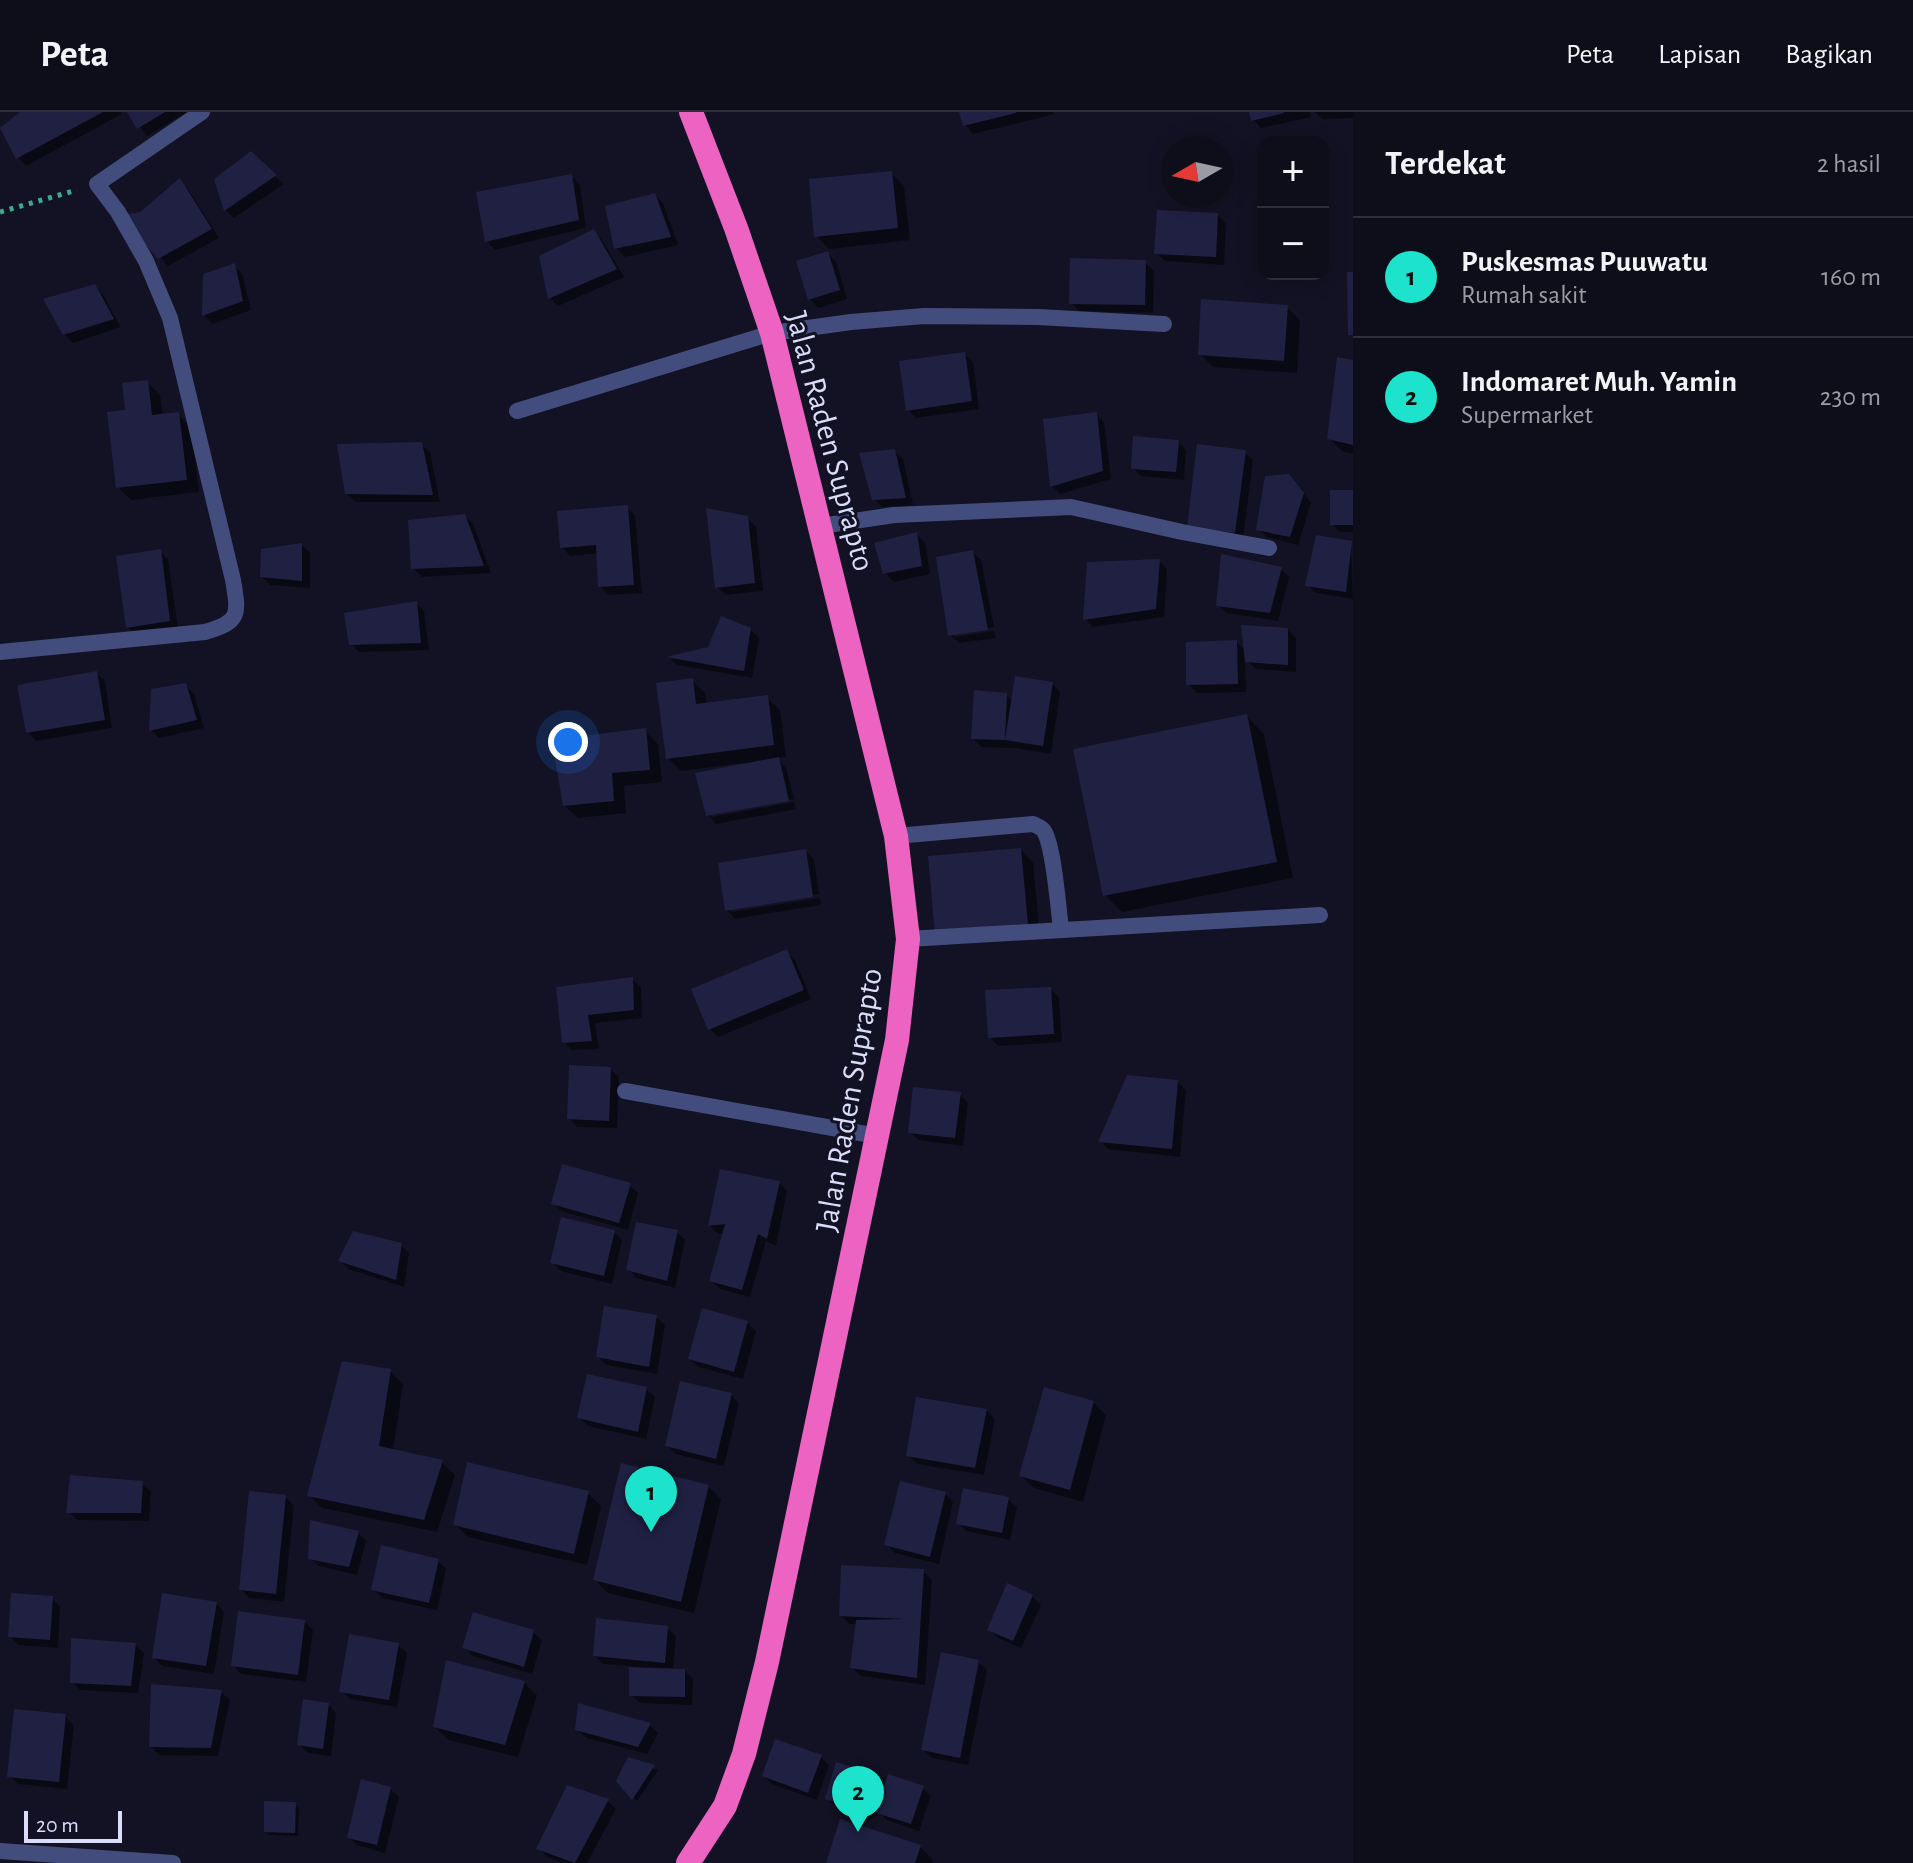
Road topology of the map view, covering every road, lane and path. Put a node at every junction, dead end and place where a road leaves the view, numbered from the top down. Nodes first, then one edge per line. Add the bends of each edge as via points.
1 (202, 112) edge
2 (695, 113) edge
3 (97, 184) junction
4 (0, 212) edge
5 (1164, 324) dead end
6 (772, 333) junction
7 (517, 411) dead end
8 (821, 526) junction
9 (1269, 548) dead end
10 (0, 652) edge
11 (896, 836) junction
12 (1320, 915) dead end
13 (1061, 928) junction
14 (908, 939) junction
15 (625, 1091) dead end
16 (877, 1136) junction
17 (0, 1851) edge
18 (173, 1863) edge
19 (688, 1863) edge

1 - 3 street
2 - 6 highway, Jalan Raden Suprapto
3 - 4 path
3 - 10 street via 146,261 170,318 233,580 235,616 228,626 205,632
5 - 6 street via 924,316
6 - 7 street
6 - 8 highway, Jalan Raden Suprapto
8 - 9 street via 894,515 1071,507
8 - 11 highway, Jalan Raden Suprapto
11 - 13 street via 1039,827 1049,845
11 - 14 highway, Jalan Raden Suprapto
12 - 13 street
13 - 14 street
14 - 16 highway, Jalan Raden Suprapto via 897,1040
15 - 16 street
16 - 19 highway, Jalan Raden Suprapto via 744,1754 725,1806
17 - 18 street

